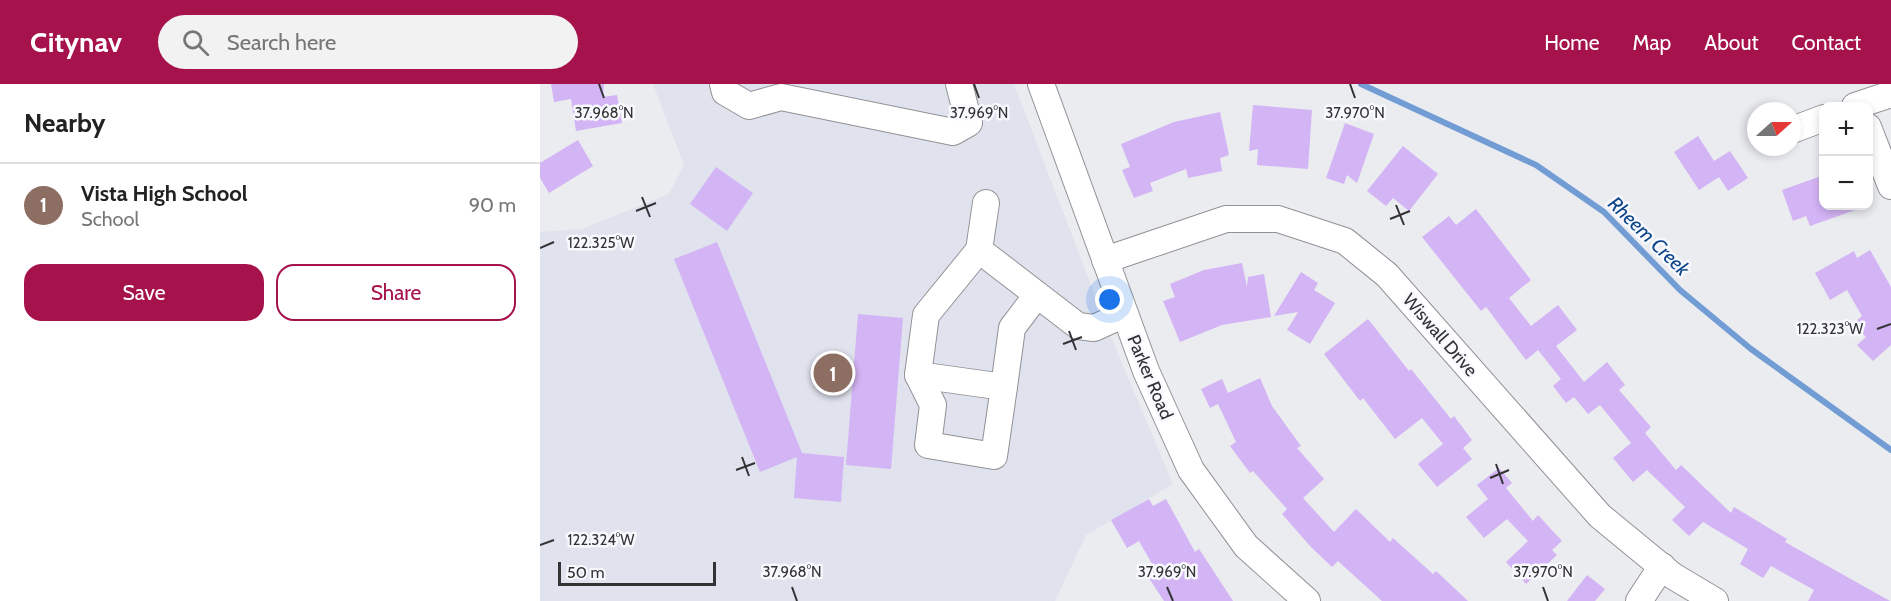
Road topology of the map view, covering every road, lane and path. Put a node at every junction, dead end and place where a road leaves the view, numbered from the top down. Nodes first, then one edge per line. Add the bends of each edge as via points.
1 (723, 84) edge
2 (959, 84) edge
3 (1041, 84) edge
4 (781, 90) edge
5 (1891, 94) edge
6 (1870, 102) edge
7 (1819, 120) edge
8 (1801, 127) edge
9 (1873, 141) edge
10 (1891, 186) edge
11 (986, 203) dead end
12 (979, 250) junction
13 (1105, 260) junction
14 (1037, 294) junction
15 (1125, 314) junction
16 (918, 375) junction
17 (1004, 387) junction
18 (1662, 566) junction
19 (1307, 601) edge
20 (1639, 601) edge
21 (1715, 601) edge

1 - 4 street via 725,92 749,106
2 - 4 street via 969,123 953,132
3 - 13 street, Parker Road
5 - 6 street
7 - 8 street
9 - 10 street
11 - 12 street
12 - 14 street
12 - 16 street via 926,315
13 - 15 street, Parker Road
13 - 18 street, Wiswall Drive via 1226,219 1278,219 1345,241 1388,274 1600,516
14 - 15 street via 1078,326 1094,328
14 - 17 street via 1012,328
15 - 19 street, Parker Road via 1191,470 1246,546
16 - 17 street
16 - 17 street via 933,405 928,445 994,456
18 - 20 street
18 - 21 street, Wiswall Drive

